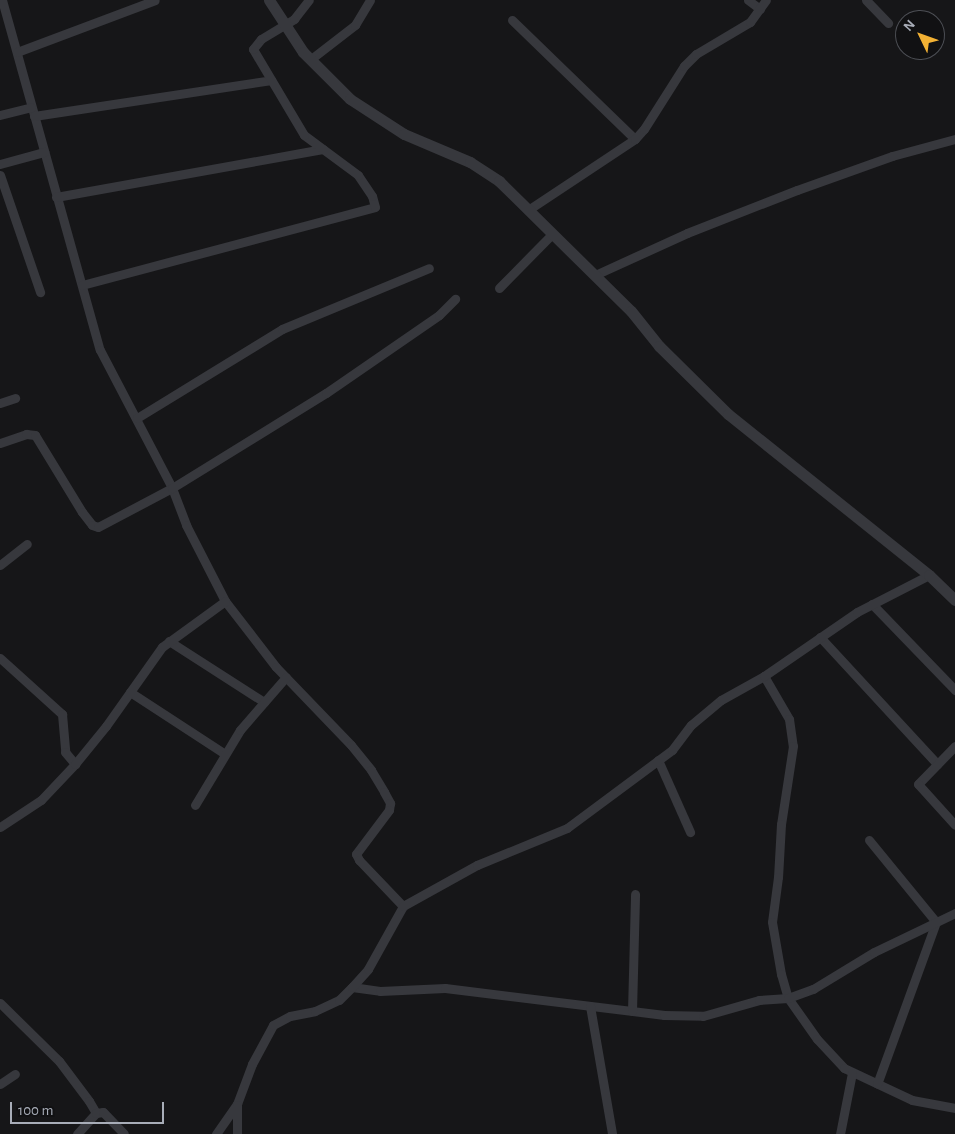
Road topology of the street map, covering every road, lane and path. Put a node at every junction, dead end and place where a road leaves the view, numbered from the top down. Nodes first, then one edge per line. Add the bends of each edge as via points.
1 (155, 0) edge
2 (269, 0) edge
3 (309, 0) edge
4 (370, 0) edge
5 (748, 0) edge
6 (766, 0) edge
7 (866, 0) edge
8 (2, 5) edge
9 (760, 10) junction
10 (512, 20) dead end
11 (888, 23) dead end
12 (286, 25) junction
13 (17, 52) junction
14 (311, 60) junction
15 (271, 80) junction
16 (32, 112) junction
17 (0, 115) edge
18 (635, 139) junction
19 (955, 139) edge
20 (323, 150) junction
21 (44, 152) junction
22 (0, 164) edge
23 (0, 175) edge
24 (56, 197) junction
25 (528, 210) junction
26 (552, 234) junction
27 (429, 268) dead end
28 (594, 275) junction
29 (82, 285) junction
30 (499, 288) dead end
31 (40, 292) dead end
32 (455, 299) dead end
33 (15, 398) dead end
34 (0, 403) edge
35 (136, 418) junction
36 (0, 443) edge
37 (172, 488) junction
38 (27, 544) dead end
39 (0, 565) edge
40 (929, 575) junction
41 (955, 600) edge
42 (226, 601) junction
43 (872, 604) junction
44 (820, 637) junction
45 (169, 640) junction
46 (0, 658) edge
47 (764, 676) junction
48 (286, 677) junction
49 (955, 690) edge
50 (130, 692) junction
51 (264, 702) junction
52 (955, 746) edge
53 (225, 754) junction
54 (658, 760) junction
55 (75, 764) junction
56 (937, 764) junction
57 (195, 804) dead end
58 (955, 825) edge
59 (0, 827) edge
60 (690, 832) dead end
61 (869, 840) dead end
62 (635, 894) dead end
63 (404, 906) junction
64 (955, 913) edge
65 (936, 922) junction
66 (352, 988) junction
67 (788, 998) junction
68 (0, 1004) edge
69 (590, 1006) junction
70 (632, 1011) junction
71 (852, 1072) junction
72 (15, 1074) dead end
73 (0, 1084) edge
74 (877, 1084) junction
75 (238, 1104) junction
76 (955, 1108) edge
77 (96, 1113) junction
78 (77, 1134) edge
79 (124, 1134) edge
80 (216, 1134) edge
81 (237, 1134) edge
82 (612, 1134) edge
83 (840, 1134) edge

1 - 13 street
2 - 12 street
3 - 12 street
4 - 14 street via 355,25
5 - 9 street
6 - 9 street
7 - 11 street
8 - 13 street
9 - 18 street via 750,22 696,54 684,66
10 - 18 street
12 - 14 street
12 - 15 street via 270,33 253,48
13 - 16 street
14 - 25 street via 350,99 404,134 470,162 499,182
15 - 16 street
15 - 20 street via 304,135
16 - 17 street
16 - 21 street
18 - 25 street
19 - 28 street via 892,156 797,190 687,233
20 - 24 street
20 - 29 street via 358,175 372,196 375,207
21 - 22 street
21 - 24 street
23 - 31 street
24 - 29 street
25 - 26 street
26 - 28 street
26 - 30 street
27 - 35 street via 282,329
28 - 40 street via 728,414
29 - 35 street via 100,350
32 - 37 street via 439,314 326,394
33 - 34 street
35 - 37 street
36 - 37 street via 26,434 35,435 82,512 95,527
37 - 42 street via 186,525
38 - 39 street
40 - 41 street
40 - 43 street
42 - 45 street
42 - 48 street
43 - 44 street
43 - 49 street
44 - 47 street
44 - 56 street
45 - 50 street
45 - 51 street
46 - 55 street via 62,714 65,752
47 - 54 street via 721,700 691,724 672,750
47 - 67 street via 788,719 793,746 781,824 772,922
48 - 51 street
48 - 63 street via 351,744 372,770 387,797 389,810 356,854
50 - 53 street
50 - 55 street
51 - 53 street
52 - 56 street
53 - 57 street
54 - 60 street
54 - 63 street via 567,828 477,865
55 - 59 street via 41,800
56 - 58 street via 918,784
61 - 65 street
62 - 70 street
63 - 66 street via 368,969
64 - 65 street
65 - 67 street via 874,952 813,989
65 - 74 street
66 - 69 street via 380,991 445,988
66 - 75 street via 339,1000 273,1025 252,1064
67 - 70 street via 759,1000 703,1016
67 - 71 street via 816,1039
68 - 77 street via 59,1061
69 - 70 street
69 - 82 street
71 - 74 street
71 - 83 street
72 - 73 street
74 - 76 street via 912,1100
75 - 80 street
75 - 81 street
77 - 78 street
77 - 79 street via 104,1112

